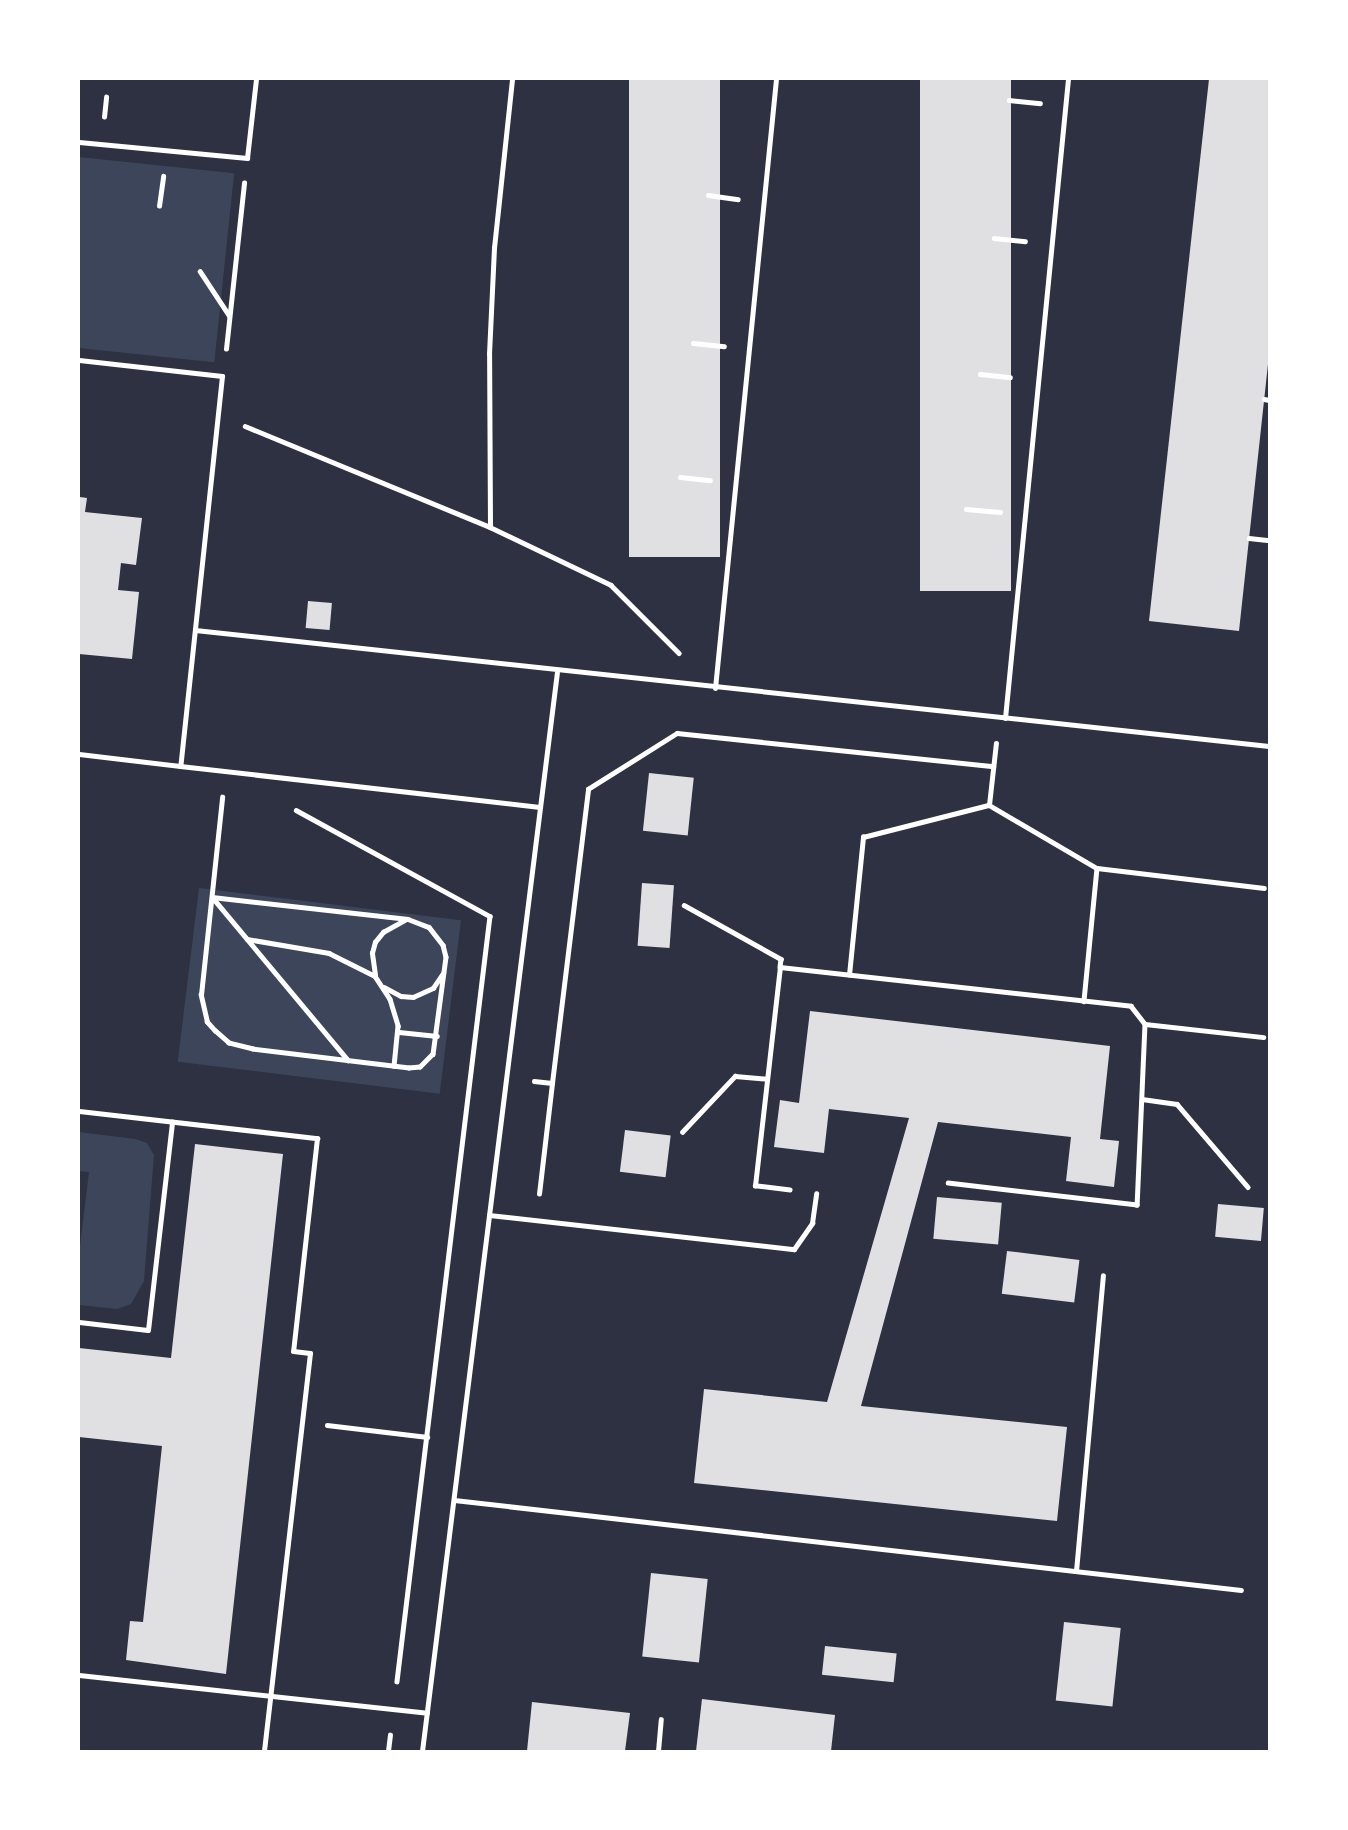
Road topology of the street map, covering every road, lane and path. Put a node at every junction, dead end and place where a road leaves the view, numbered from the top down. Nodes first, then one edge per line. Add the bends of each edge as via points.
1 (256, 79) edge
2 (512, 79) edge
3 (776, 79) edge
4 (1068, 79) edge
5 (106, 97) dead end
6 (104, 121) dead end
7 (79, 142) edge
8 (247, 158) junction
9 (200, 271) dead end
10 (229, 316) junction
11 (79, 360) edge
12 (222, 376) junction
13 (218, 416) junction
14 (490, 527) junction
15 (1250, 538) dead end
16 (1269, 540) edge
17 (195, 631) junction
18 (557, 672) junction
19 (715, 688) junction
20 (1002, 718) junction
21 (1269, 746) edge
22 (79, 754) edge
23 (180, 766) junction
24 (993, 766) junction
25 (225, 771) junction
26 (285, 804) dead end
27 (989, 805) junction
28 (540, 807) junction
29 (1097, 868) junction
30 (1264, 888) dead end
31 (212, 897) junction
32 (684, 905) dead end
33 (408, 919) junction
34 (247, 939) junction
35 (780, 967) junction
36 (445, 969) junction
37 (849, 975) junction
38 (375, 976) junction
39 (381, 985) junction
40 (1084, 1001) junction
41 (1145, 1024) junction
42 (399, 1032) junction
43 (437, 1036) junction
44 (1263, 1037) dead end
45 (349, 1061) junction
46 (394, 1066) junction
47 (471, 1073) junction
48 (507, 1077) junction
49 (767, 1079) junction
50 (552, 1083) junction
51 (1142, 1099) junction
52 (79, 1111) edge
53 (172, 1121) junction
54 (682, 1132) dead end
55 (948, 1182) dead end
56 (1248, 1187) dead end
57 (816, 1193) joint
58 (489, 1215) junction
59 (536, 1220) junction
60 (1103, 1275) dead end
61 (79, 1322) edge
62 (302, 1423) junction
63 (428, 1437) junction
64 (454, 1500) junction
65 (1076, 1571) junction
66 (1241, 1590) dead end
67 (79, 1675) edge
68 (271, 1696) junction
69 (394, 1710) junction
70 (427, 1713) junction
71 (661, 1719) dead end
72 (264, 1751) edge
73 (388, 1751) edge
74 (422, 1751) edge
75 (658, 1751) edge

1 - 8 lane
2 - 14 path via 494,248
3 - 19 lane
4 - 20 lane
5 - 6 path
7 - 8 lane
8 - 10 path
9 - 10 path
10 - 12 path
11 - 12 lane
12 - 13 lane
13 - 14 path
13 - 17 lane
14 - 19 path via 611,585
15 - 16 path
17 - 18 lane
17 - 23 lane
18 - 19 lane
18 - 28 lane
19 - 20 lane
20 - 21 lane
20 - 24 path
22 - 23 lane
23 - 25 lane
24 - 27 path
24 - 50 path via 677,733 588,789
25 - 28 lane
25 - 31 path
26 - 47 path via 490,916
27 - 29 path
27 - 37 path via 863,837
28 - 48 lane
29 - 30 path
29 - 40 path
31 - 33 path
31 - 34 path
31 - 45 path via 201,995 207,1022 221,1039 239,1046
32 - 35 path via 780,959
33 - 36 path via 437,935 446,957
33 - 38 path via 383,932 376,942 372,953
34 - 38 path via 329,953
34 - 45 path
35 - 37 path
35 - 49 path
36 - 39 path via 433,988 412,997
36 - 43 path
37 - 40 path
38 - 39 path
39 - 42 path
40 - 41 path via 1131,1006
41 - 44 path
41 - 51 path
42 - 43 path
42 - 46 path
43 - 46 path via 433,1054 420,1068
45 - 46 path
47 - 48 path
47 - 63 path
48 - 50 path
48 - 58 lane
49 - 54 path via 735,1076
49 - 57 path via 755,1186
50 - 59 path
51 - 55 path via 1137,1205
51 - 56 path via 1177,1104
52 - 53 lane
53 - 61 lane via 148,1330
53 - 62 lane via 317,1138 293,1351 310,1353
57 - 59 lane via 812,1223 794,1249
58 - 59 lane
58 - 64 lane
60 - 65 lane
62 - 63 path
62 - 68 lane
63 - 69 path
64 - 65 lane
64 - 70 lane
65 - 66 lane
67 - 68 lane
68 - 69 lane
68 - 72 lane
69 - 70 lane
69 - 73 path
70 - 74 lane
71 - 75 lane

